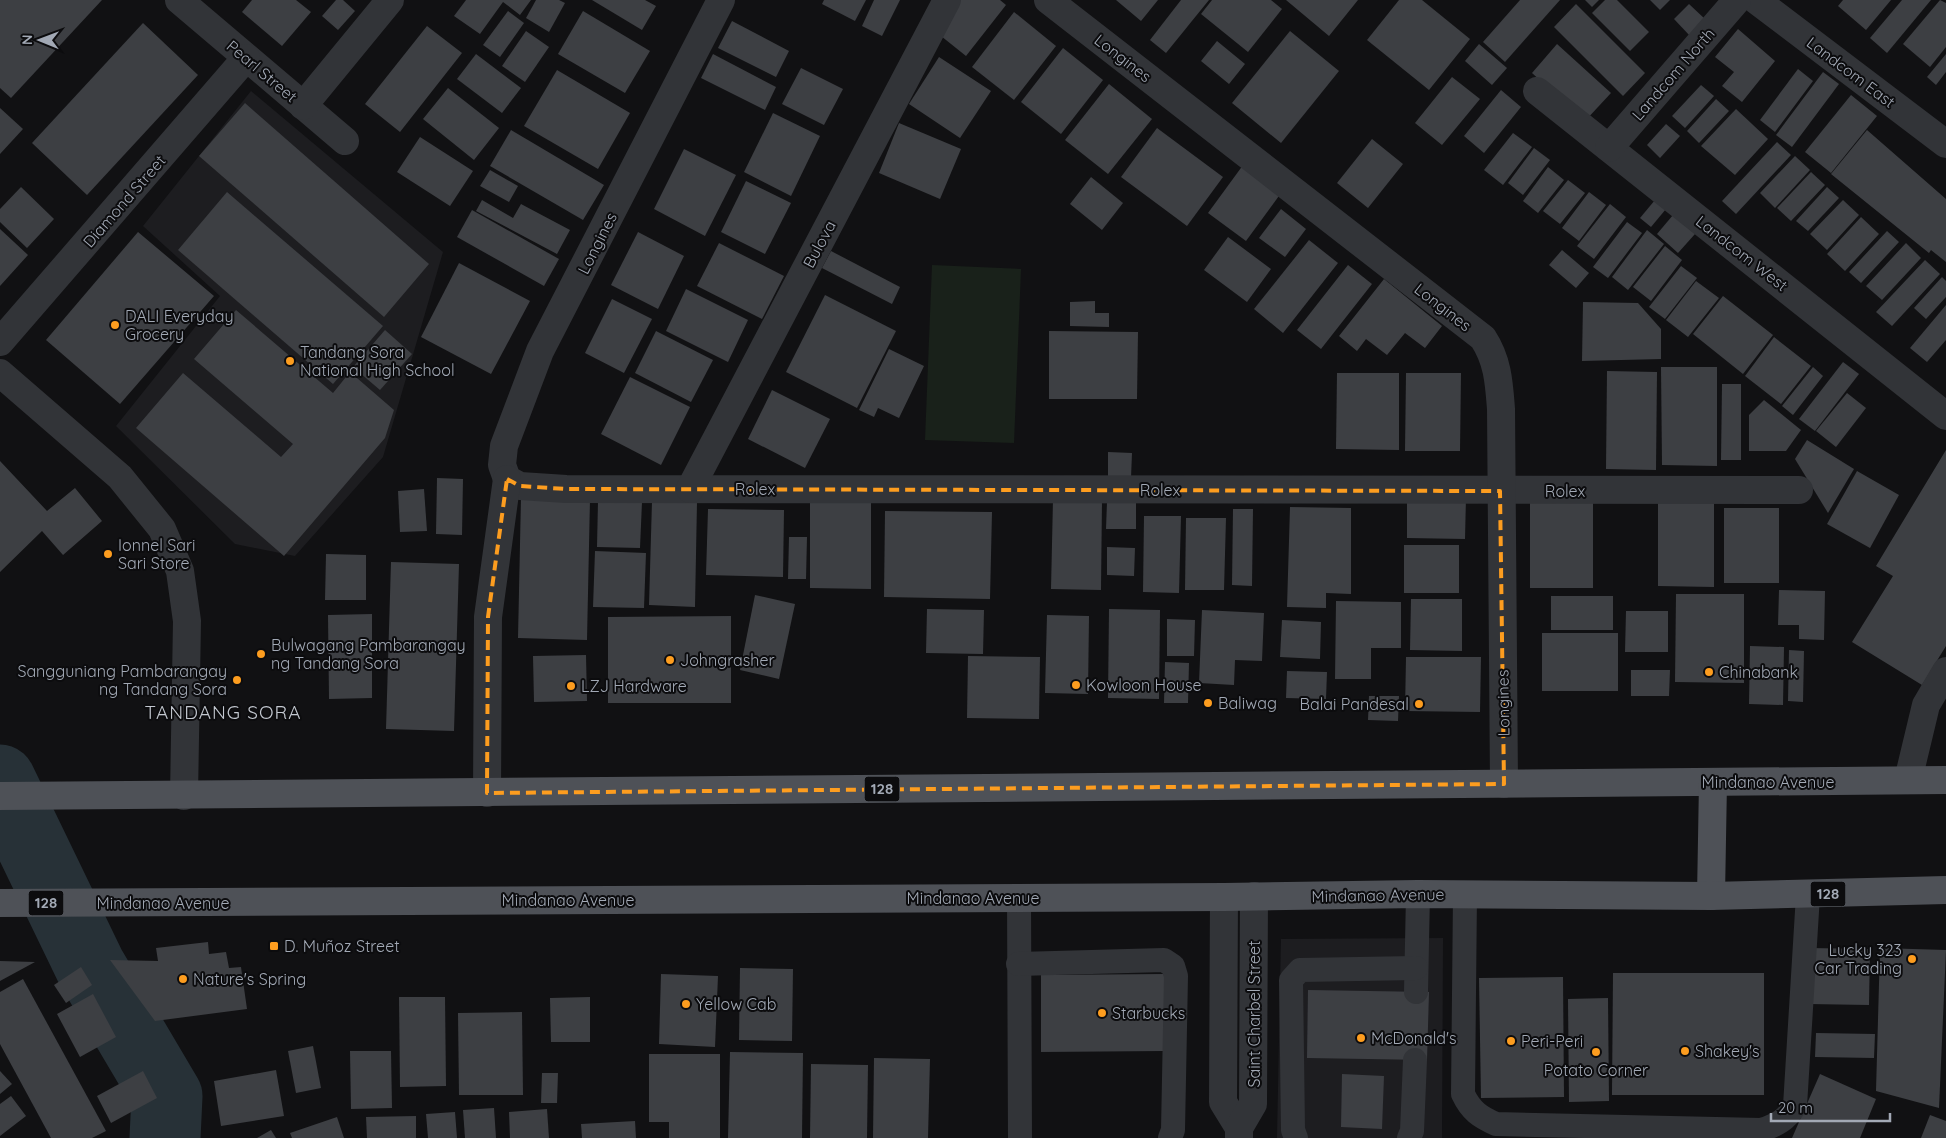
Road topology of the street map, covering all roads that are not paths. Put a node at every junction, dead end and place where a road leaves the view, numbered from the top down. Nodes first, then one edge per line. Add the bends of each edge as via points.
1 (179, 0) edge
2 (390, 0) edge
3 (721, 0) edge
4 (947, 0) edge
5 (1048, 0) edge
6 (1737, 0) edge
7 (1756, 0) edge
8 (246, 58) junction
9 (1537, 91) dead end
10 (303, 106) junction
11 (345, 141) dead end
12 (1946, 144) edge
13 (1609, 148) junction
14 (0, 342) edge
15 (0, 373) edge
16 (1946, 416) edge
17 (514, 482) junction
18 (690, 489) junction
19 (1799, 490) dead end
20 (1500, 491) junction
21 (1946, 671) edge
22 (1908, 780) junction
23 (1946, 780) edge
24 (1713, 782) junction
25 (1504, 784) junction
26 (487, 793) junction
27 (0, 796) edge
28 (184, 796) junction
29 (1946, 890) edge
30 (1418, 894) junction
31 (1464, 894) junction
32 (1808, 894) junction
33 (1254, 896) junction
34 (1711, 896) junction
35 (1224, 897) junction
36 (1019, 898) junction
37 (0, 903) edge
38 (1018, 964) junction
39 (1415, 1060) dead end
40 (1239, 1133) edge
41 (1020, 1138) edge
42 (1170, 1138) edge
43 (1296, 1138) edge
44 (1409, 1138) edge

1 - 8 street, Pearl Street
2 - 10 street
3 - 17 street, Longines via 540,351 504,446 502,466
4 - 18 street, Bulova
5 - 20 street, Longines via 1484,338 1498,371
6 - 13 street, Landcom North
7 - 12 street, Landcom East
8 - 10 street, Pearl Street
8 - 14 street, Diamond Street
9 - 13 street, Landcom West
10 - 11 street, Pearl Street
13 - 16 street, Landcom West
15 - 28 street via 120,477 162,529 180,571 187,622
17 - 18 street, Rolex via 566,489
17 - 26 street, Longines via 488,617
18 - 20 street, Rolex
19 - 20 street, Rolex
20 - 25 street, Longines
21 - 22 street via 1926,705
22 - 23 main road, Mindanao Avenue / 128
22 - 24 main road, Mindanao Avenue / 128
24 - 25 main road, Mindanao Avenue / 128
24 - 34 main road
25 - 26 main road, Mindanao Avenue / 128
26 - 28 main road, Mindanao Avenue / 128
27 - 28 main road, Mindanao Avenue / 128
29 - 32 main road, Mindanao Avenue / 128
30 - 31 main road, Mindanao Avenue / 128
30 - 33 main road, Mindanao Avenue / 128
30 - 43 lane via 1416,980 1300,970 1290,980 1292,1130
31 - 32 lane via 1463,1094 1480,1117 1496,1124 1761,1130 1777,1125 1795,1106
31 - 34 main road, Mindanao Avenue / 128
32 - 34 main road, Mindanao Avenue / 128
33 - 35 main road, Mindanao Avenue / 128
33 - 40 street, Saint Charbel Street via 1254,1104
35 - 36 main road, Mindanao Avenue / 128
35 - 40 street, Saint Charbel Street via 1223,1102
36 - 37 main road, Mindanao Avenue / 128
36 - 38 lane
38 - 41 lane
38 - 42 lane via 1164,960 1173,966 1176,976 1173,1130
39 - 44 lane

